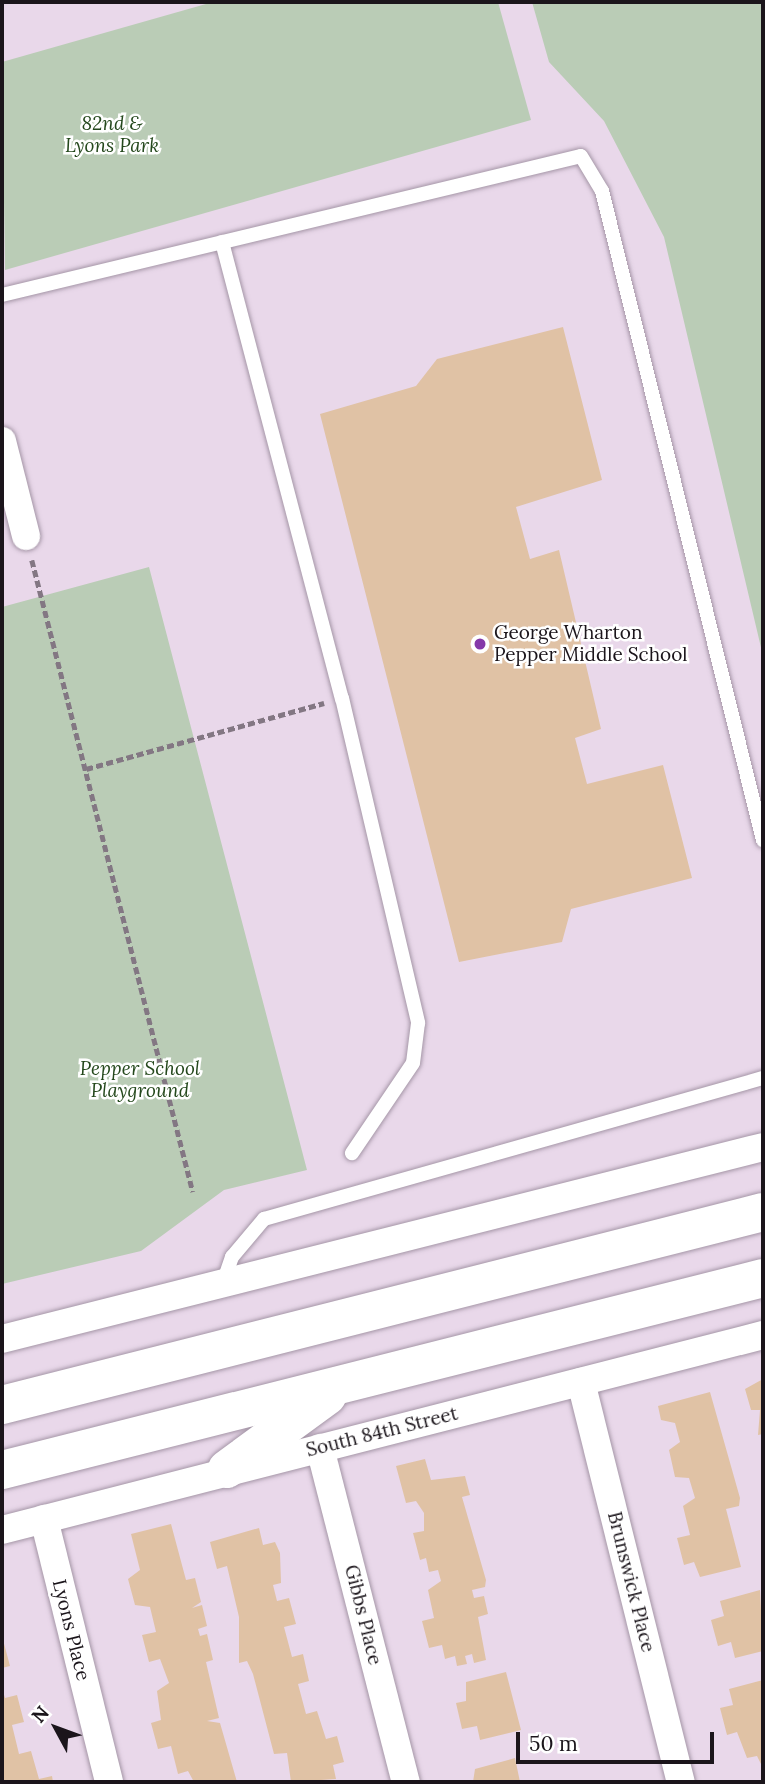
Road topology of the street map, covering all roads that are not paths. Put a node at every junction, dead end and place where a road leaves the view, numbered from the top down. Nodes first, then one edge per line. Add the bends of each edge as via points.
1 (222, 242) junction
2 (2, 295) edge
3 (2, 441) edge
4 (26, 536) road end
5 (763, 840) edge
6 (763, 1078) edge
7 (763, 1147) edge
8 (352, 1153) dead end
9 (763, 1212) edge
10 (763, 1278) edge
11 (223, 1283) junction
12 (763, 1335) edge
13 (2, 1339) edge
14 (581, 1382) junction
15 (344, 1384) junction
16 (2, 1405) edge
17 (320, 1448) junction
18 (227, 1469) junction
19 (2, 1470) edge
20 (44, 1519) junction
21 (2, 1530) edge
22 (109, 1782) edge
23 (406, 1782) edge
24 (681, 1782) edge

1 - 2 lane
1 - 5 lane via 582,156 602,191
1 - 8 lane via 342,698 418,1023 413,1063
3 - 4 street
6 - 11 lane via 264,1219 232,1256
7 - 11 street
9 - 16 main road
10 - 15 main road
11 - 13 street
12 - 14 street, South 84th Street
14 - 17 street, South 84th Street
14 - 24 street, Brunswick Place
15 - 18 main road
15 - 19 main road
17 - 18 street, South 84th Street
17 - 23 street, Gibbs Place
18 - 20 street, South 84th Street
20 - 21 street, South 84th Street
20 - 22 street, Lyons Place

